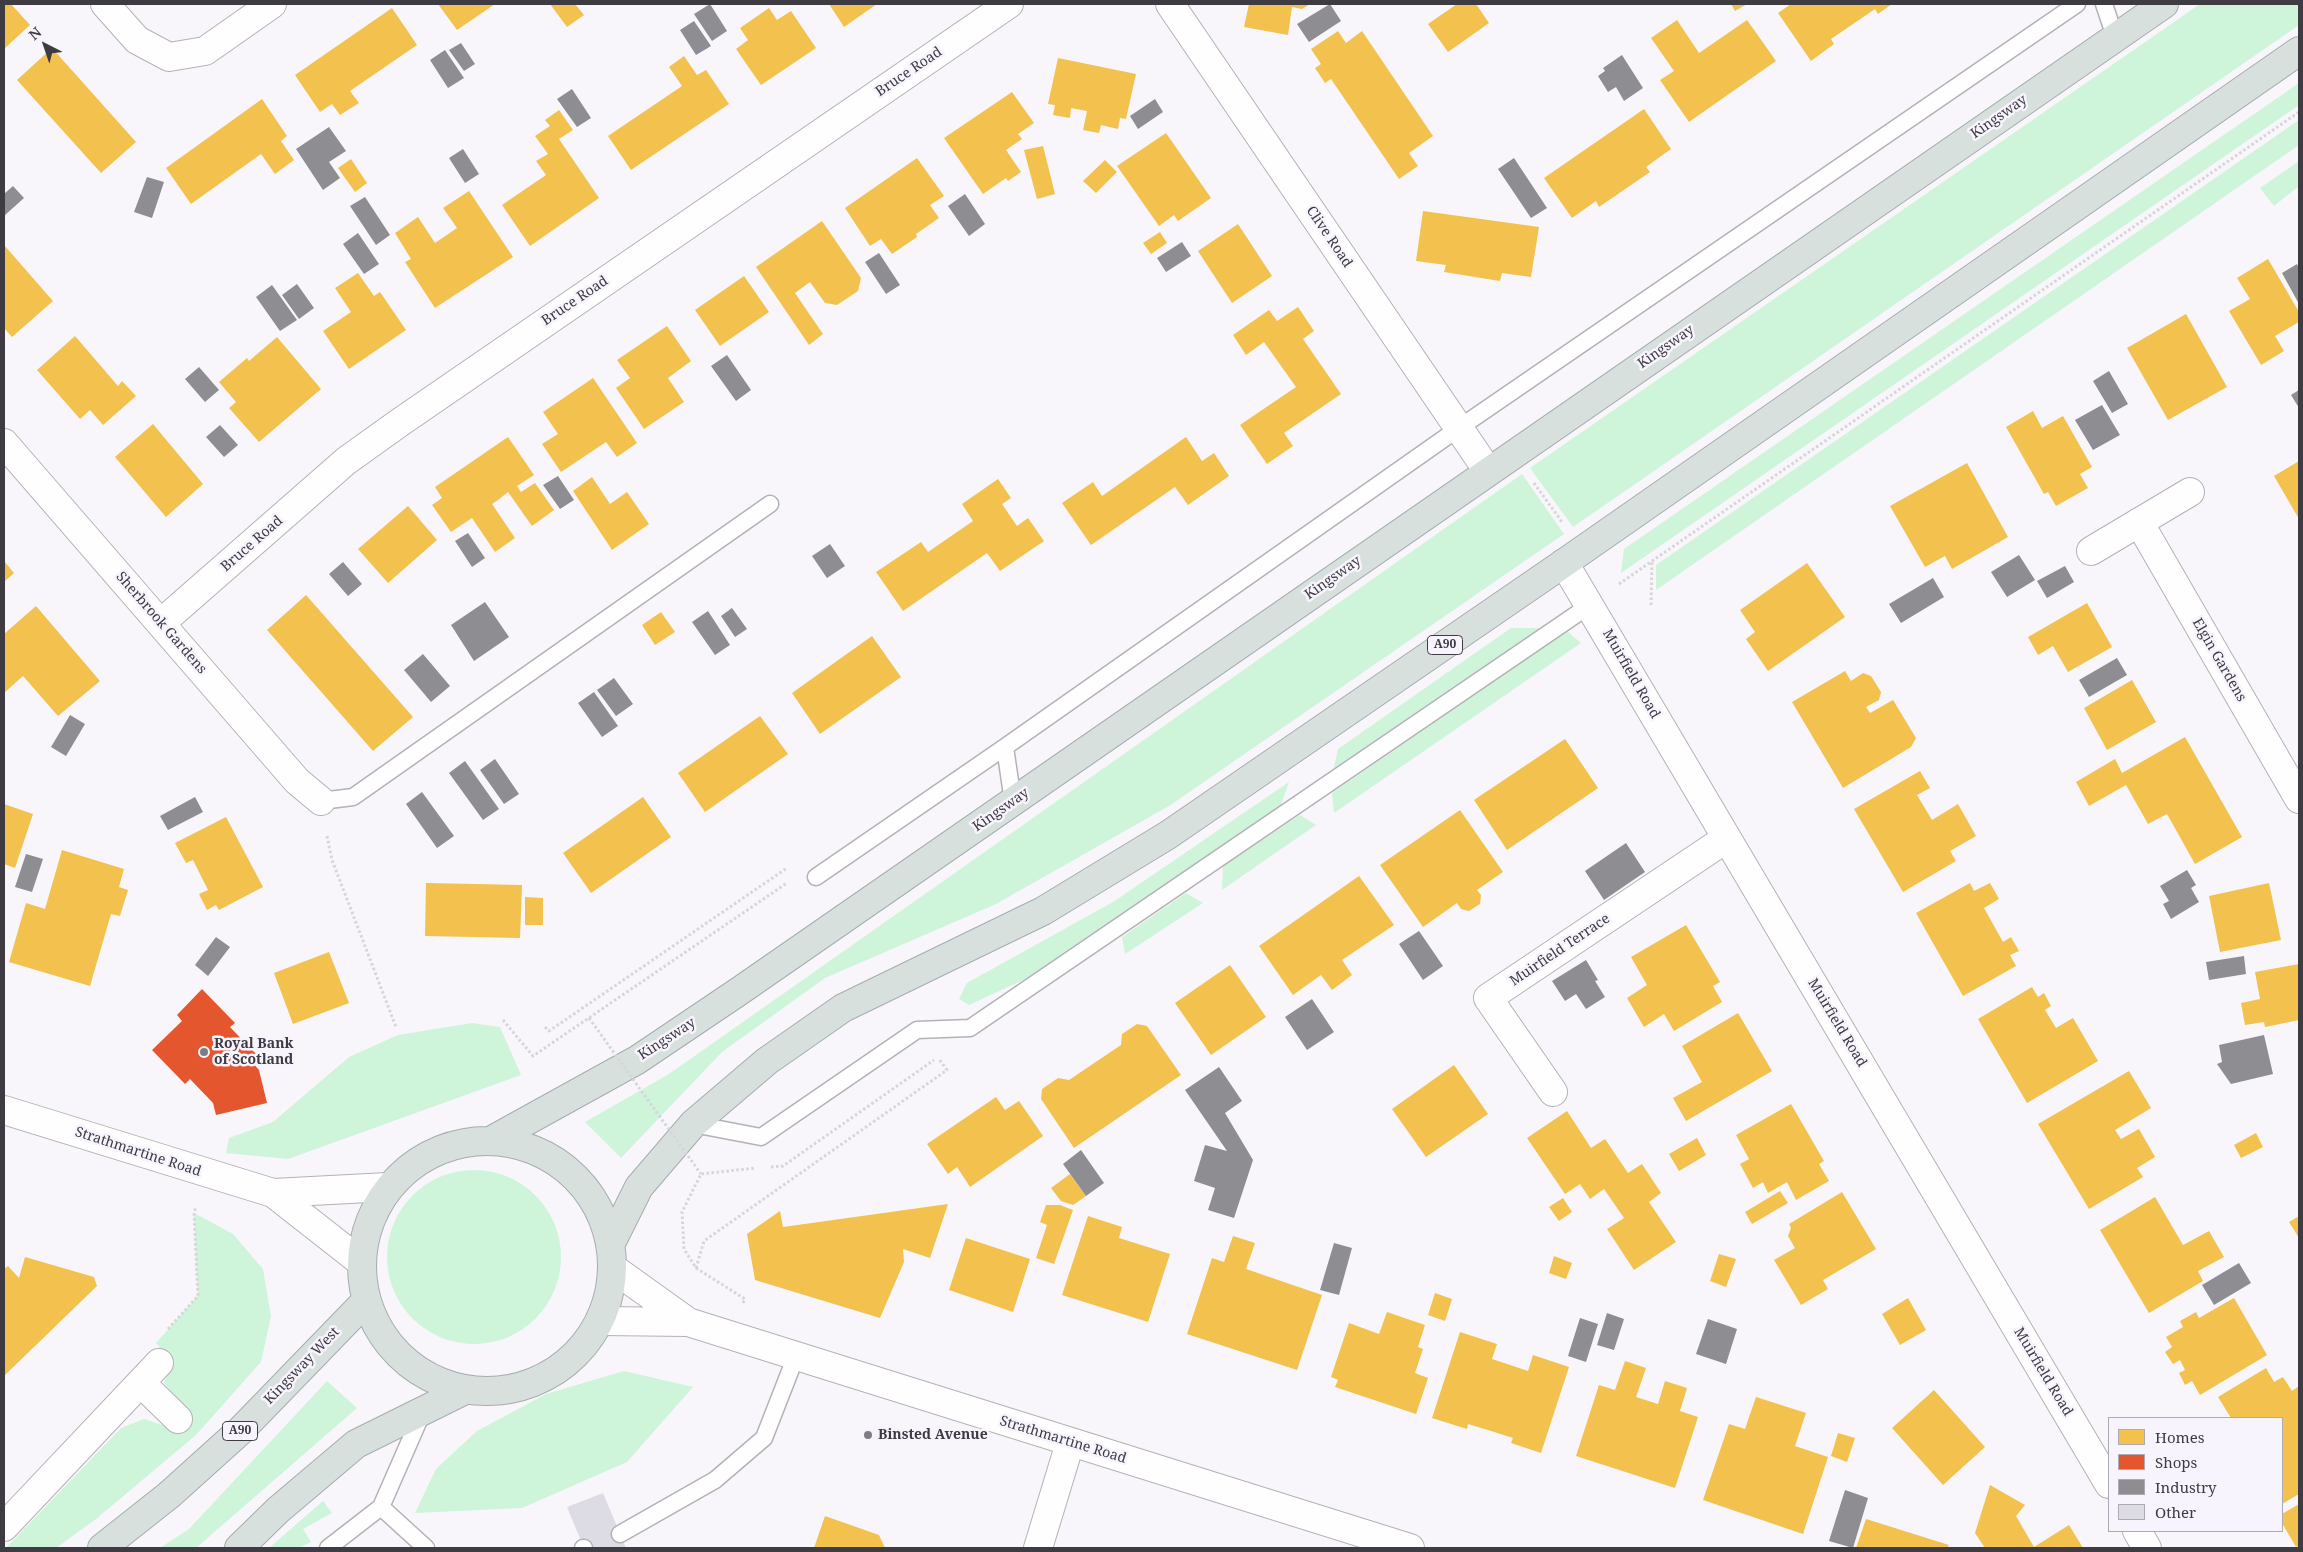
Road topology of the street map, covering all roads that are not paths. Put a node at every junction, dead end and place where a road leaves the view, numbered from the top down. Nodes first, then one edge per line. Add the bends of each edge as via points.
1 (105, 4) edge
2 (272, 4) edge
3 (1009, 4) edge
4 (1170, 4) edge
5 (2077, 4) edge
6 (2104, 4) edge
7 (2164, 4) edge
8 (2115, 37) junction
9 (2299, 51) edge
10 (1459, 428) junction
11 (4, 443) edge
12 (1488, 471) junction
13 (2190, 492) dead end
14 (770, 504) dead end
15 (2139, 522) junction
16 (2091, 551) dead end
17 (1573, 556) junction
18 (1590, 605) junction
19 (161, 623) junction
20 (1004, 747) junction
21 (2299, 799) edge
22 (321, 801) joint
23 (1013, 802) junction
24 (1727, 838) junction
25 (816, 877) dead end
26 (1553, 1092) dead end
27 (4, 1110) edge
28 (693, 1124) junction
29 (494, 1139) junction
30 (388, 1188) junction
31 (273, 1193) junction
32 (612, 1256) junction
33 (361, 1262) junction
34 (366, 1301) junction
35 (600, 1320) junction
36 (688, 1322) junction
37 (796, 1356) junction
38 (160, 1363) dead end
39 (141, 1383) junction
40 (465, 1390) junction
41 (423, 1411) junction
42 (178, 1420) dead end
43 (1070, 1443) junction
44 (2108, 1482) edge
45 (381, 1507) junction
46 (4, 1527) edge
47 (2138, 1532) edge
48 (620, 1534) dead end
49 (102, 1548) edge
50 (238, 1548) edge
51 (328, 1548) edge
52 (426, 1548) edge
53 (1038, 1548) edge
54 (1410, 1548) edge
55 (2147, 1548) edge

1 - 2 street via 137,40 169,57 205,50
3 - 19 street, Bruce Road via 346,461
4 - 10 street, Clive Road
5 - 10 lane
6 - 8 lane
7 - 8 highway, Kingsway
8 - 12 highway, Kingsway
9 - 17 highway, A90
10 - 12 street, Clive Road
10 - 20 lane
11 - 19 street, Sherbrook Gardens
12 - 23 highway, Kingsway
13 - 15 street
14 - 22 lane via 353,797
15 - 16 street
15 - 21 street, Elgin Gardens
17 - 18 street, Muirfield Road
17 - 28 highway, A90 via 1168,835 1044,911 843,1008 767,1061
18 - 24 street, Muirfield Road
18 - 28 lane via 970,1028 917,1030 760,1137
19 - 22 street, Sherbrook Gardens via 297,781
20 - 23 lane
20 - 25 lane
23 - 29 highway, Kingsway via 637,1060
24 - 26 street, Muirfield Terrace via 1488,998
24 - 44 street, Muirfield Road
27 - 31 street, Strathmartine Road
28 - 32 highway, A90 via 639,1187
29 - 30 highway via 464,1141 435,1150 409,1166
29 - 32 highway via 535,1149 571,1171 597,1204
30 - 31 street, Strathmartine Road
30 - 33 highway via 368,1223
31 - 33 street, Strathmartine Road
32 - 35 highway, A90 via 608,1304
32 - 36 street, Strathmartine Road
33 - 34 highway
34 - 40 highway via 380,1333 402,1359 431,1379
34 - 49 highway, Kingsway West / A90 via 240,1431 169,1495
35 - 36 street, Strathmartine Road
35 - 40 highway, A90 via 583,1348 558,1370 529,1384 497,1391
36 - 37 street, Strathmartine Road
37 - 43 street, Strathmartine Road
37 - 48 lane via 764,1438 716,1480
38 - 39 street
39 - 42 street
39 - 46 street
40 - 41 highway, A90
41 - 45 lane
41 - 50 highway, A90 via 356,1444
43 - 53 street
43 - 54 street, Strathmartine Road
45 - 51 lane
45 - 52 lane
47 - 55 street

